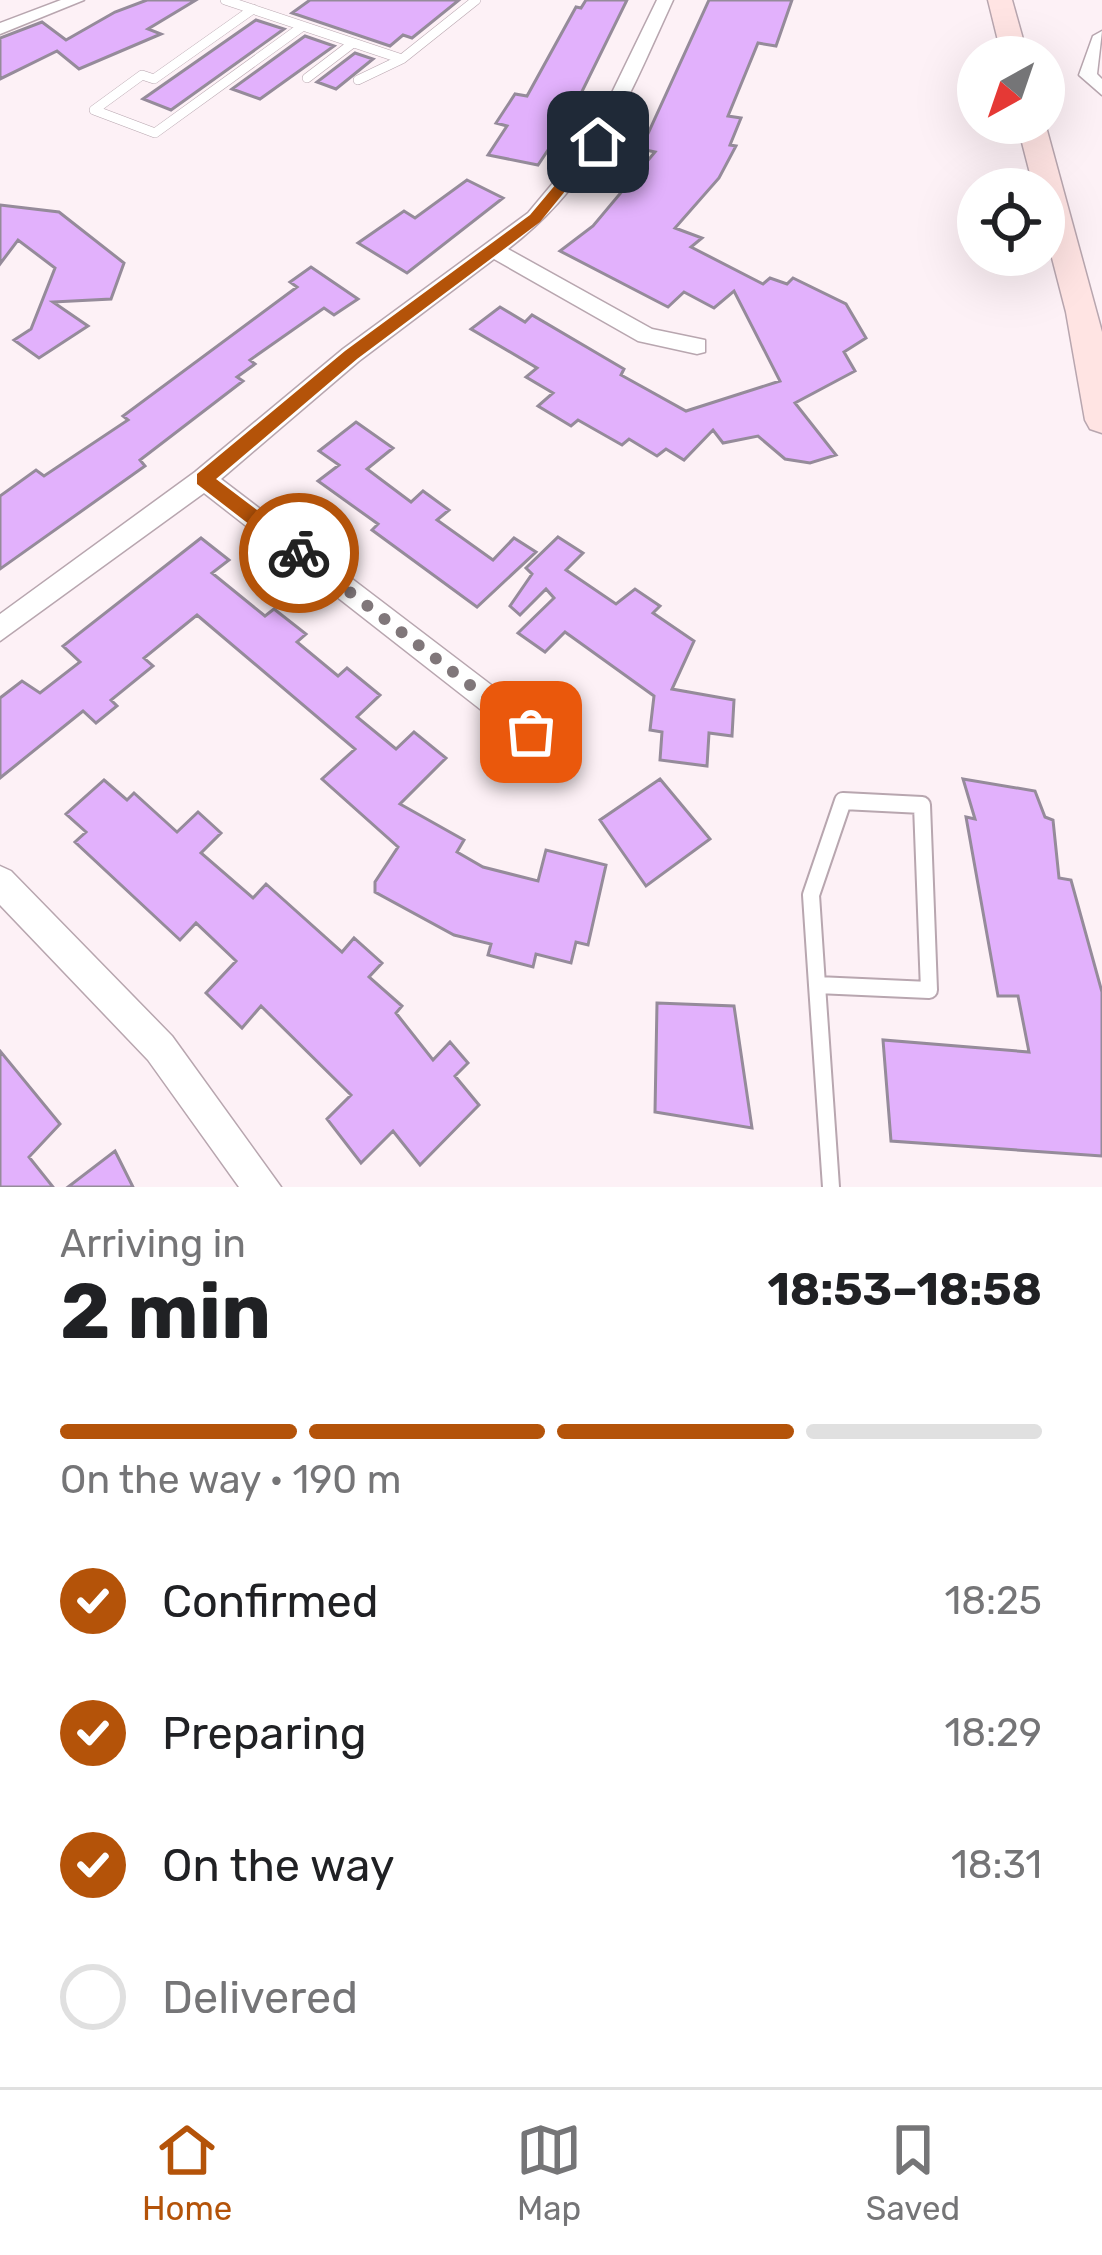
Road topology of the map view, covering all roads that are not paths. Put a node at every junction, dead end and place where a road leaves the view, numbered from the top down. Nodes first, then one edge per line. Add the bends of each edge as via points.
1 (76, 0) edge
2 (225, 0) edge
3 (476, 0) edge
4 (665, 0) edge
5 (1000, 0) edge
6 (254, 10) junction
7 (303, 26) junction
8 (0, 29) edge
9 (1009, 36) edge
10 (1102, 36) edge
11 (353, 43) junction
12 (401, 59) junction
13 (308, 78) dead end
14 (358, 80) dead end
15 (1102, 89) edge
16 (1038, 144) edge
17 (496, 251) junction
18 (1092, 313) edge
19 (697, 346) dead end
20 (1102, 420) edge
21 (204, 479) junction
22 (0, 629) edge
23 (531, 732) dead end
24 (0, 882) edge
25 (817, 985) junction
26 (262, 1187) edge
27 (831, 1187) edge

1 - 8 street
2 - 6 lane
3 - 12 lane
4 - 17 street via 584,164
5 - 9 main road
6 - 7 lane
6 - 7 lane via 94,110 155,133
7 - 11 lane
10 - 15 street via 1088,76
11 - 12 lane
11 - 13 lane
12 - 14 lane
16 - 18 main road
17 - 19 street via 646,335
17 - 21 street via 351,355
18 - 20 main road
21 - 22 street
21 - 23 street
24 - 26 street via 160,1048
25 - 25 lane via 811,895 843,801 922,806 929,990
25 - 27 lane

